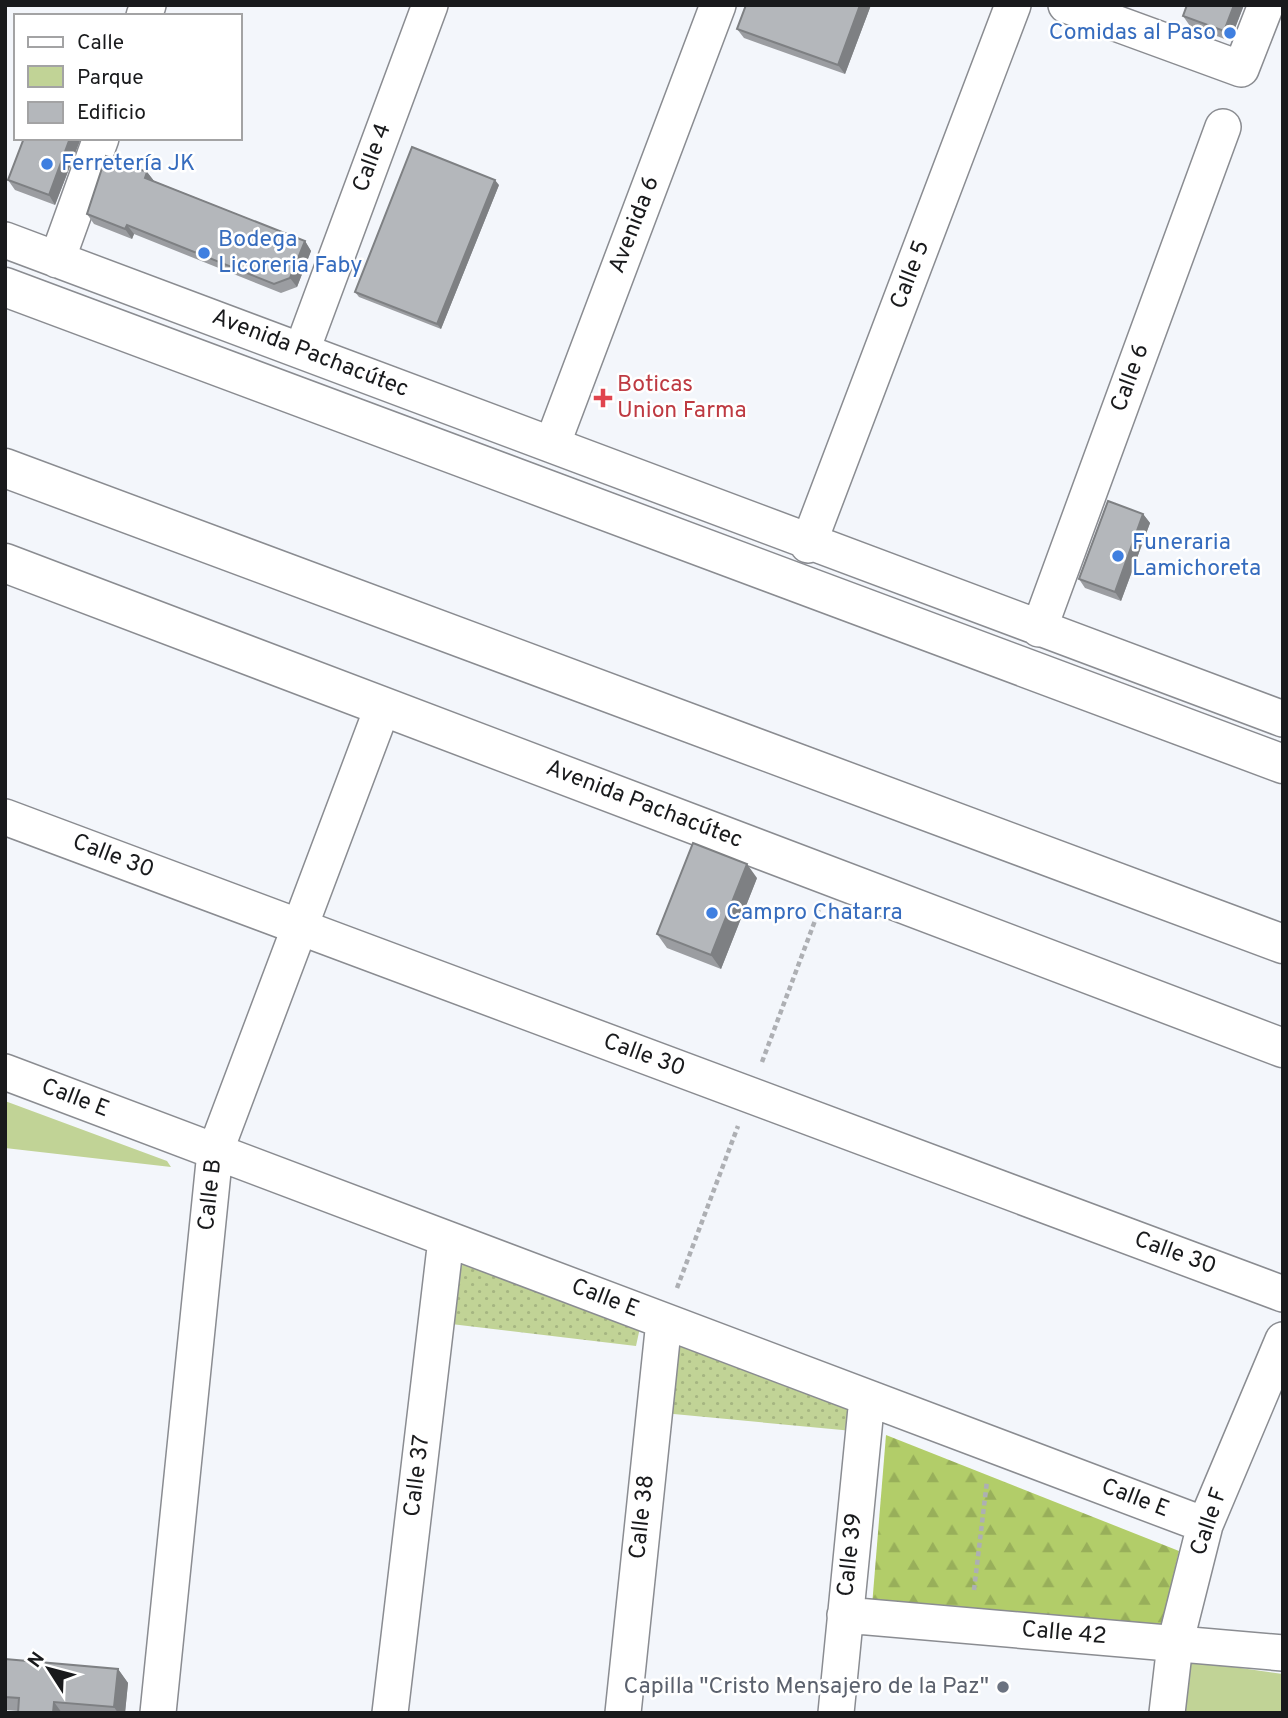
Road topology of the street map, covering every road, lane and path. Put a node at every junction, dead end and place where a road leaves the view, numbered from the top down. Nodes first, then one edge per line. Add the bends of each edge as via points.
1 (430, 5) edge
2 (718, 5) edge
3 (1013, 5) edge
4 (1066, 5) edge
5 (1266, 5) edge
6 (1223, 127) dead end
7 (100, 140) edge
8 (5, 240) edge
9 (57, 260) junction
10 (5, 287) edge
11 (302, 350) junction
12 (552, 445) junction
13 (5, 468) edge
14 (808, 545) junction
15 (5, 563) edge
16 (1038, 629) junction
17 (383, 706) junction
18 (1282, 717) edge
19 (1283, 764) edge
20 (5, 817) edge
21 (299, 928) junction
22 (1283, 944) edge
23 (1283, 1048) edge
24 (5, 1072) edge
25 (215, 1152) junction
26 (446, 1239) junction
27 (1283, 1294) edge
28 (664, 1321) junction
29 (1283, 1340) edge
30 (867, 1398) junction
31 (991, 1445) junction
32 (1205, 1525) junction
33 (845, 1615) junction
34 (970, 1626) junction
35 (1175, 1644) junction
36 (1283, 1653) edge
37 (158, 1713) edge
38 (390, 1713) edge
39 (623, 1713) edge
40 (836, 1713) edge
41 (1167, 1713) edge

1 - 11 street, Calle 4
2 - 12 street, Avenida 6
3 - 14 street, Calle 5
4 - 5 street via 1241,69
6 - 16 street, Calle 6
7 - 9 street
8 - 9 street, Avenida Pachacútec
9 - 11 street, Avenida Pachacútec
10 - 19 main road, Avenida Pachacútec
11 - 12 street, Avenida Pachacútec
12 - 14 street, Avenida Pachacútec
13 - 22 main road
14 - 16 street, Avenida Pachacútec
15 - 17 main road, Avenida Pachacútec
16 - 18 street, Avenida Pachacútec
17 - 21 street, Calle B
17 - 23 main road, Avenida Pachacútec
20 - 21 street, Calle 30
21 - 25 street, Calle B
21 - 27 street, Calle 30
24 - 25 street, Calle E
25 - 26 street, Calle E
25 - 37 street, Calle B
26 - 28 street, Calle E
26 - 38 street, Calle 37
28 - 30 street, Calle E
28 - 39 street, Calle 38
29 - 32 street, Calle F
30 - 31 street, Calle E
30 - 33 street, Calle 39
31 - 32 street, Calle E
31 - 34 path
32 - 35 street, Calle F
33 - 34 street, Calle 42
33 - 40 street, Calle 39
34 - 35 street, Calle 42
35 - 36 street, Calle 42
35 - 41 street, Calle F

